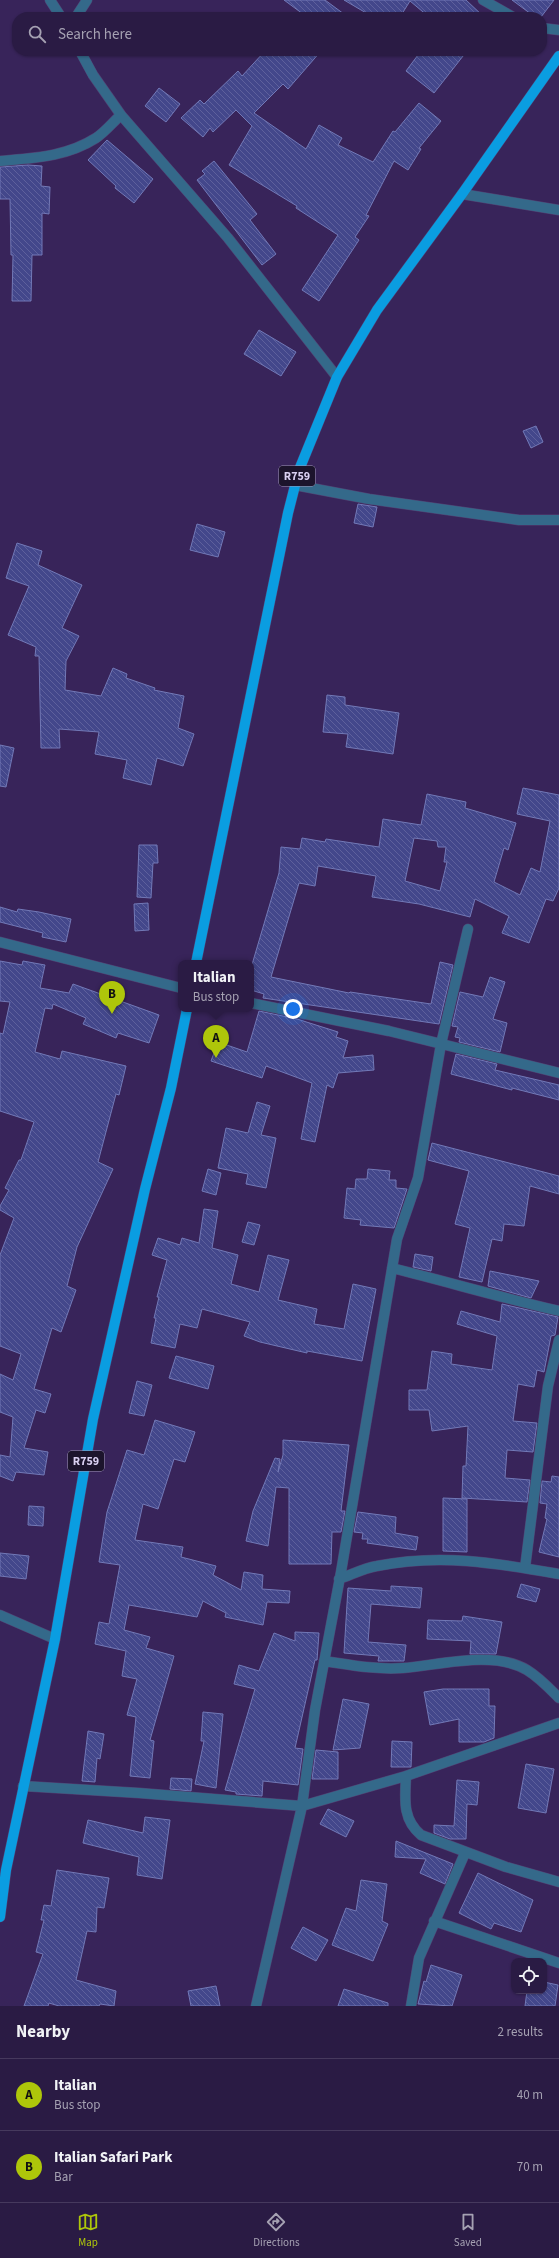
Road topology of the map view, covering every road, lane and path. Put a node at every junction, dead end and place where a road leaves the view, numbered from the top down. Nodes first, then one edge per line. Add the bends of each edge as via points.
1 (50, 0) edge
2 (87, 0) edge
3 (483, 0) edge
4 (58, 12) edge
5 (79, 12) edge
6 (504, 12) edge
7 (547, 29) edge
8 (559, 30) edge
9 (83, 56) edge
10 (559, 56) edge
11 (121, 115) junction
12 (0, 161) edge
13 (462, 194) junction
14 (559, 210) edge
15 (337, 377) junction
16 (295, 485) junction
17 (559, 520) edge
18 (468, 929) dead end
19 (0, 942) edge
20 (197, 960) edge
21 (178, 987) edge
22 (254, 1003) edge
23 (186, 1012) edge
24 (441, 1044) junction
25 (559, 1073) edge
26 (392, 1268) junction
27 (559, 1311) edge
28 (559, 1340) edge
29 (525, 1568) junction
30 (559, 1574) edge
31 (339, 1580) junction
32 (0, 1615) edge
33 (55, 1638) junction
34 (324, 1661) junction
35 (559, 1698) edge
36 (559, 1723) edge
37 (406, 1776) junction
38 (23, 1786) junction
39 (302, 1806) junction
40 (466, 1854) junction
41 (3, 1870) edge
42 (559, 1882) edge
43 (0, 1917) edge
44 (434, 1920) junction
45 (559, 1963) edge
46 (256, 2006) edge
47 (411, 2006) edge

1 - 4 street
2 - 5 street
3 - 6 street
7 - 8 street
9 - 11 street
10 - 13 main road, R759
11 - 12 street via 97,137 62,154
11 - 15 street via 228,238
13 - 14 street
13 - 15 main road, R759 via 377,310
15 - 16 main road, R759
16 - 17 street via 369,499 519,520
16 - 20 main road, R759
18 - 24 street
19 - 21 street
22 - 24 street
23 - 33 main road, R759 via 172,1088 145,1189 93,1419
24 - 25 street
24 - 26 street via 418,1178 397,1239
26 - 27 street
26 - 31 street
28 - 29 street via 548,1386
29 - 30 street
29 - 31 street via 464,1559 430,1559 376,1566
31 - 34 street
32 - 33 street
33 - 38 main road, R759
34 - 35 street via 374,1668 403,1668 458,1661 503,1662 525,1669 540,1679
34 - 39 street
36 - 37 street
37 - 39 street
37 - 40 street via 405,1799 412,1827 421,1835
38 - 39 street
38 - 41 main road, R759
39 - 46 street
40 - 42 street
40 - 44 street
41 - 43 main road, R759
44 - 45 street
44 - 47 street via 418,1958

